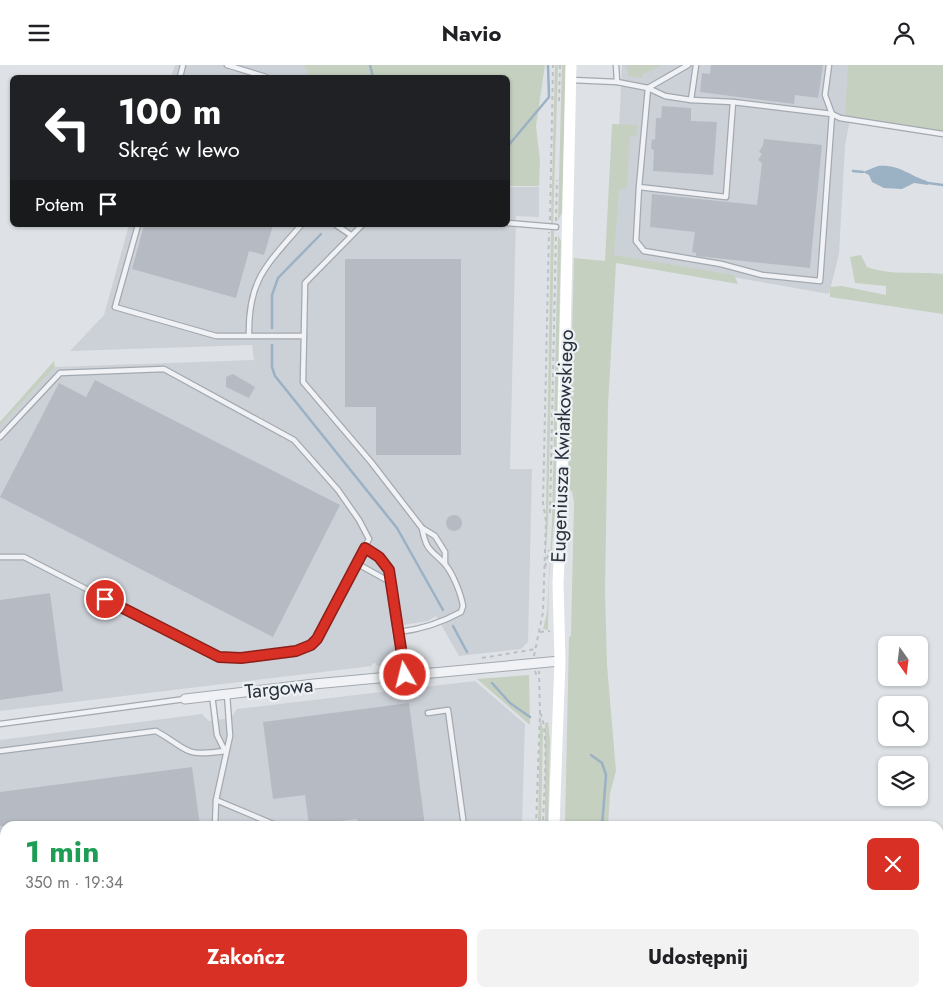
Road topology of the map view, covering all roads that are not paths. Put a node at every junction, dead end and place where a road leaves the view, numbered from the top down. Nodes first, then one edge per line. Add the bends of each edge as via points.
1 (227, 65) edge
2 (571, 65) edge
3 (616, 65) edge
4 (688, 65) edge
5 (696, 65) edge
6 (829, 65) edge
7 (260, 75) edge
8 (570, 80) junction
9 (617, 83) junction
10 (648, 89) junction
11 (691, 100) junction
12 (733, 102) junction
13 (832, 113) junction
14 (943, 134) edge
15 (639, 187) junction
16 (510, 223) edge
17 (137, 227) edge
18 (299, 227) edge
19 (339, 227) edge
20 (360, 227) edge
21 (556, 227) road end
22 (352, 235) junction
23 (248, 335) junction
24 (304, 336) junction
25 (0, 437) edge
26 (422, 528) junction
27 (365, 548) junction
28 (0, 557) edge
29 (356, 563) junction
30 (444, 564) junction
31 (392, 583) junction
32 (399, 633) junction
33 (560, 661) junction
34 (405, 675) junction
35 (227, 694) junction
36 (212, 695) junction
37 (185, 699) joint
38 (428, 713) dead end
39 (0, 724) edge
40 (0, 751) edge
41 (225, 751) junction
42 (216, 800) junction
43 (216, 821) edge
44 (266, 821) edge
45 (463, 821) edge
46 (554, 821) edge

1 - 7 lane
2 - 8 main road, Eugeniusza Kwiatkowskiego
3 - 9 lane
4 - 10 lane
5 - 11 lane
6 - 13 lane via 825,95
8 - 9 lane
8 - 33 main road, Eugeniusza Kwiatkowskiego via 558,557
9 - 10 lane
10 - 11 lane via 665,96
10 - 15 lane
11 - 12 lane
12 - 13 lane
12 - 15 lane via 726,197
13 - 14 lane via 840,118
13 - 15 lane via 820,281 762,275 721,264 644,251 636,241
16 - 21 lane
17 - 23 lane via 115,307 216,336
18 - 23 lane via 261,271 248,309
19 - 22 lane
20 - 22 lane
22 - 24 lane via 305,283
23 - 24 lane
24 - 26 lane via 303,382 371,461
25 - 27 lane via 60,373 164,369 294,440 338,489 359,520 369,539
26 - 30 lane via 424,541
26 - 30 lane via 435,536 445,553
27 - 29 lane
27 - 31 lane via 379,557 389,570
28 - 29 lane via 24,557 219,657 230,658 296,651 311,645
29 - 31 lane
30 - 32 lane via 462,599 462,611 425,629
31 - 32 lane
32 - 34 lane
33 - 34 street, Targowa
33 - 46 main road, Eugeniusza Kwiatkowskiego
34 - 35 street, Targowa
35 - 36 street, Targowa
35 - 41 lane via 230,736
36 - 37 street, Targowa
36 - 41 lane via 217,735
37 - 39 lane, Targowa
38 - 45 lane via 448,710
40 - 41 lane via 156,731 191,753
41 - 42 lane
42 - 43 lane
42 - 44 lane

